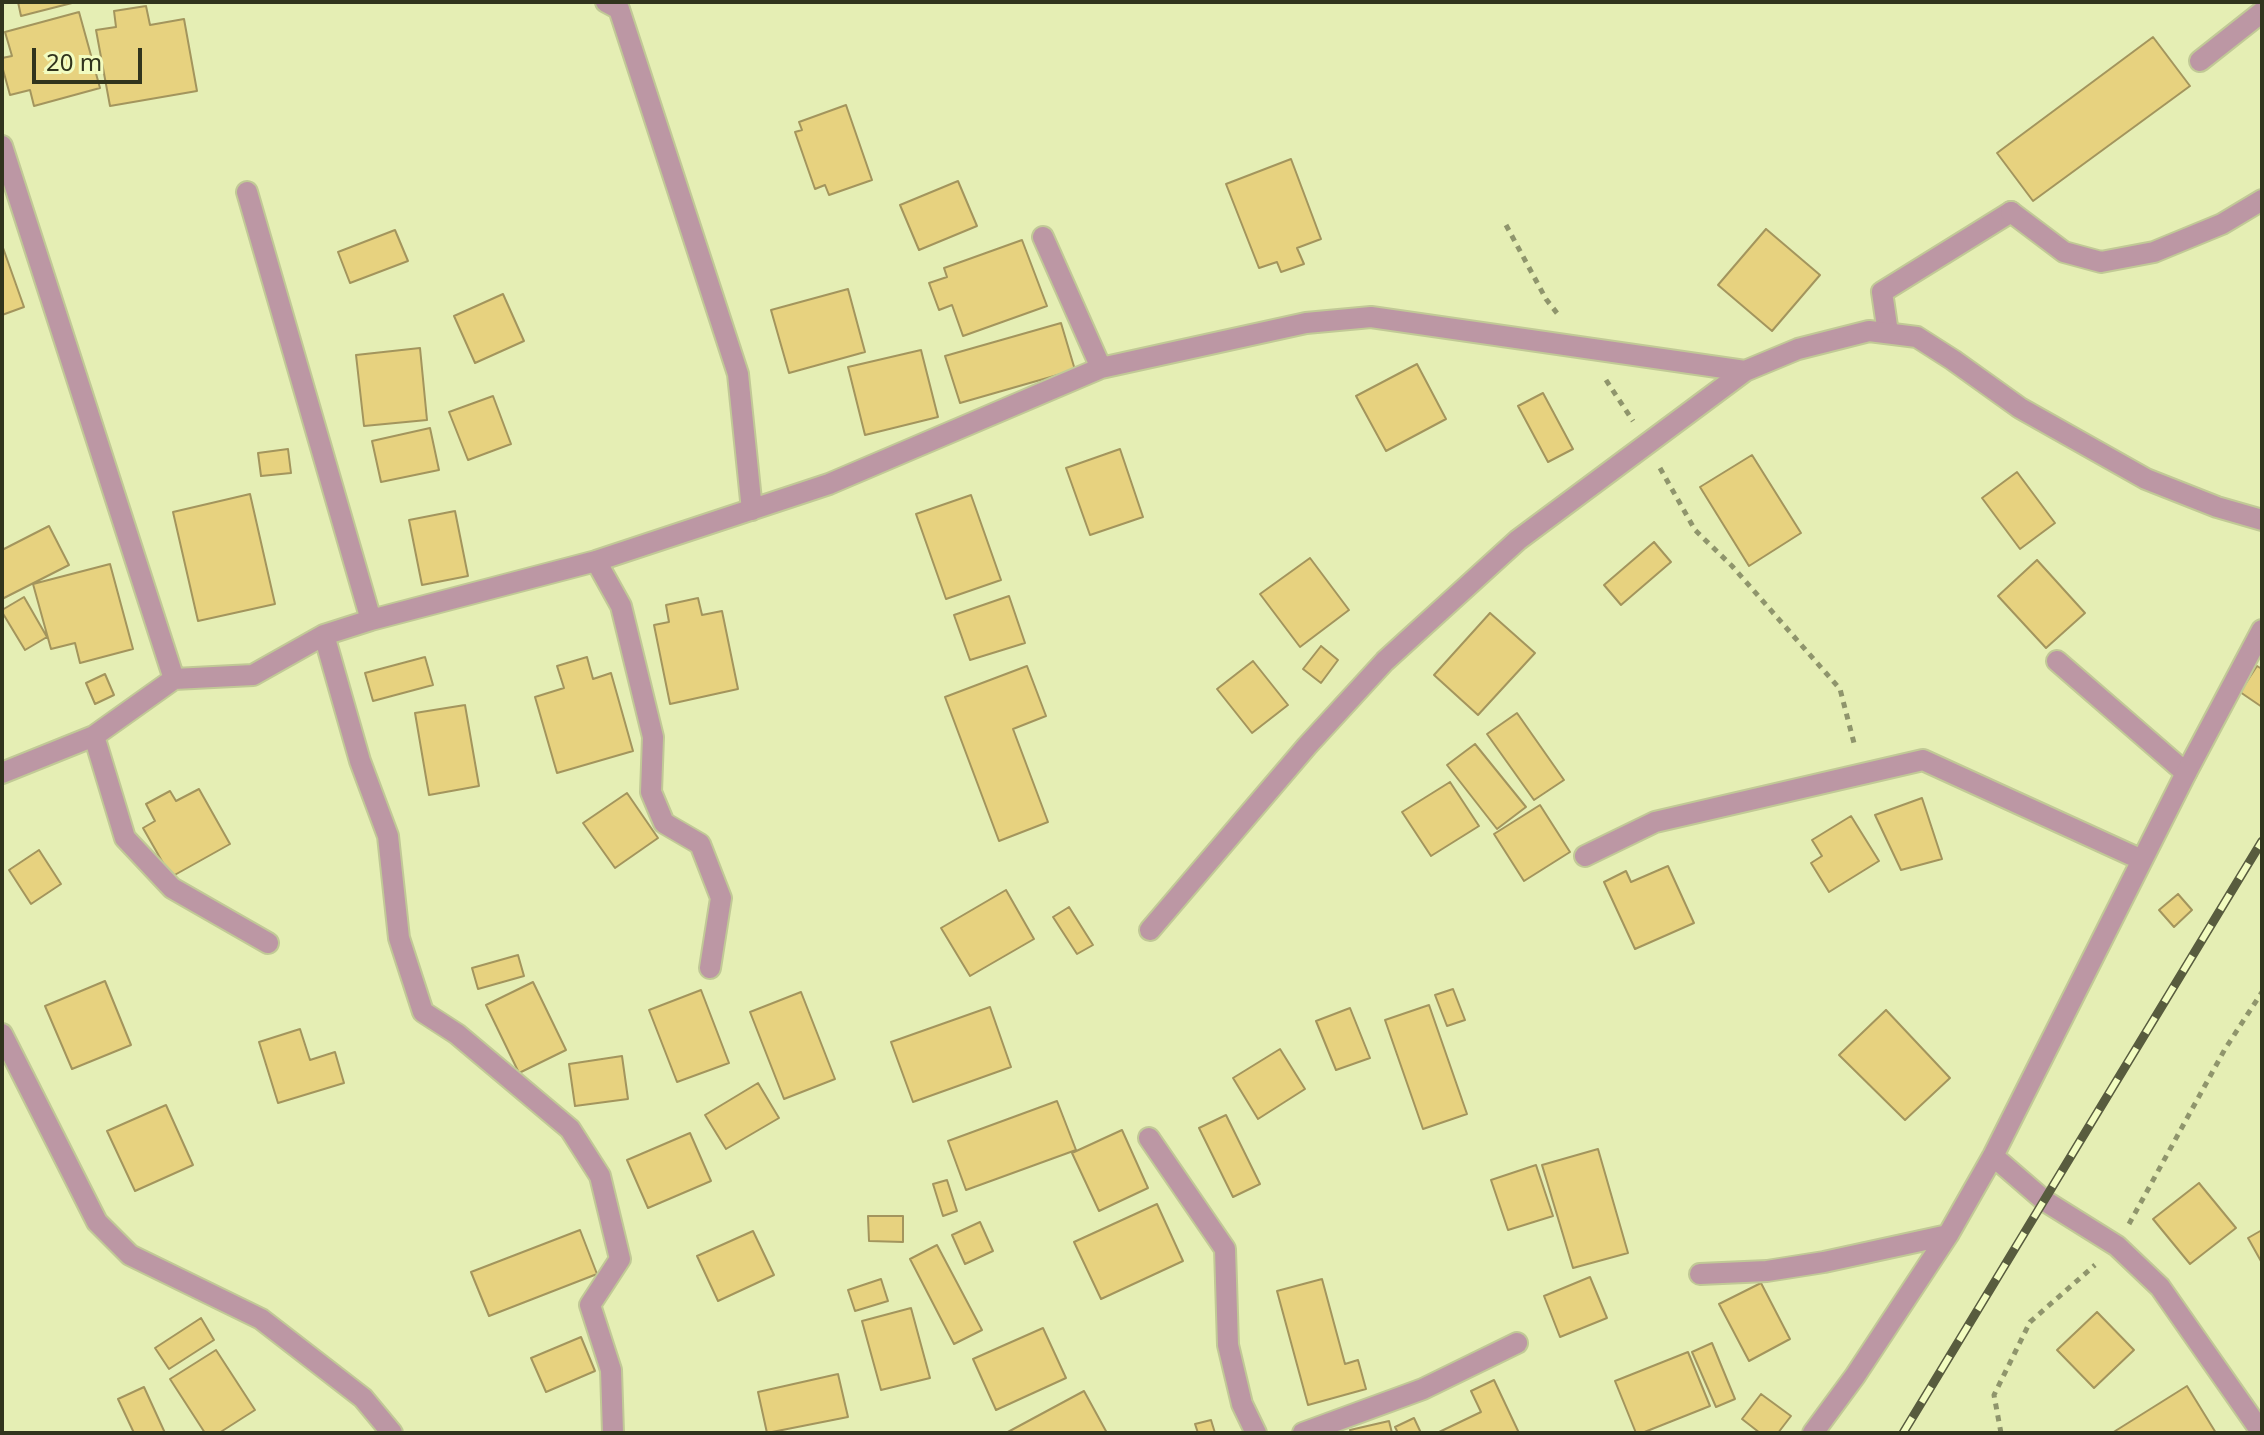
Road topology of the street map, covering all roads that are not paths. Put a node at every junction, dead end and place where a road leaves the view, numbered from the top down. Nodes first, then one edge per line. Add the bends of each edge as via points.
1 (606, 2) edge
2 (2262, 12) edge
3 (2200, 61) dead end
4 (2, 146) edge
5 (247, 192) dead end
6 (2262, 200) edge
7 (1043, 237) dead end
8 (1888, 333) junction
9 (1101, 368) junction
10 (1745, 371) junction
11 (752, 510) junction
12 (2262, 520) edge
13 (596, 561) junction
14 (371, 620) junction
15 (2262, 630) edge
16 (324, 635) junction
17 (2057, 661) dead end
18 (174, 679) junction
19 (94, 736) junction
20 (2, 773) edge
21 (2186, 773) junction
22 (1585, 856) dead end
23 (2142, 860) junction
24 (1150, 930) dead end
25 (268, 943) dead end
26 (710, 968) dead end
27 (2, 1034) edge
28 (1149, 1138) dead end
29 (1993, 1156) junction
30 (1948, 1235) junction
31 (1700, 1274) dead end
32 (1517, 1343) dead end
33 (392, 1433) edge
34 (613, 1433) edge
35 (1256, 1433) edge
36 (1303, 1433) edge
37 (1813, 1433) edge
38 (2262, 1433) edge

1 - 11 street via 619,9 738,374
2 - 3 street
4 - 18 street
5 - 14 street
6 - 8 street via 2222,224 2154,252 2101,262 2064,252 2011,212 1882,292
7 - 9 street
8 - 10 street via 1869,331 1798,349
8 - 12 street via 1917,337 2020,408 2146,479
9 - 10 street via 1306,323 1371,317
9 - 11 street via 829,484
10 - 24 street via 1518,540 1385,661
11 - 13 street
13 - 14 street
13 - 26 street via 621,606 653,737 651,792 664,823 700,844 721,898
14 - 16 street
15 - 21 street
16 - 18 street via 253,675
16 - 34 street via 388,836 399,938 423,1012 570,1129 600,1176 620,1259 590,1305 611,1370
17 - 21 street
18 - 19 street
19 - 20 street
19 - 25 street via 125,838 172,888
21 - 23 street
22 - 23 street via 1655,822 1923,760
23 - 29 street
27 - 33 street via 97,1222 130,1255 261,1319 363,1398
28 - 35 street via 1225,1249 1228,1345 1242,1404
29 - 30 street
29 - 38 street via 2045,1201 2117,1246 2160,1287
30 - 31 street via 1767,1271
30 - 37 street
32 - 36 street via 1423,1389

